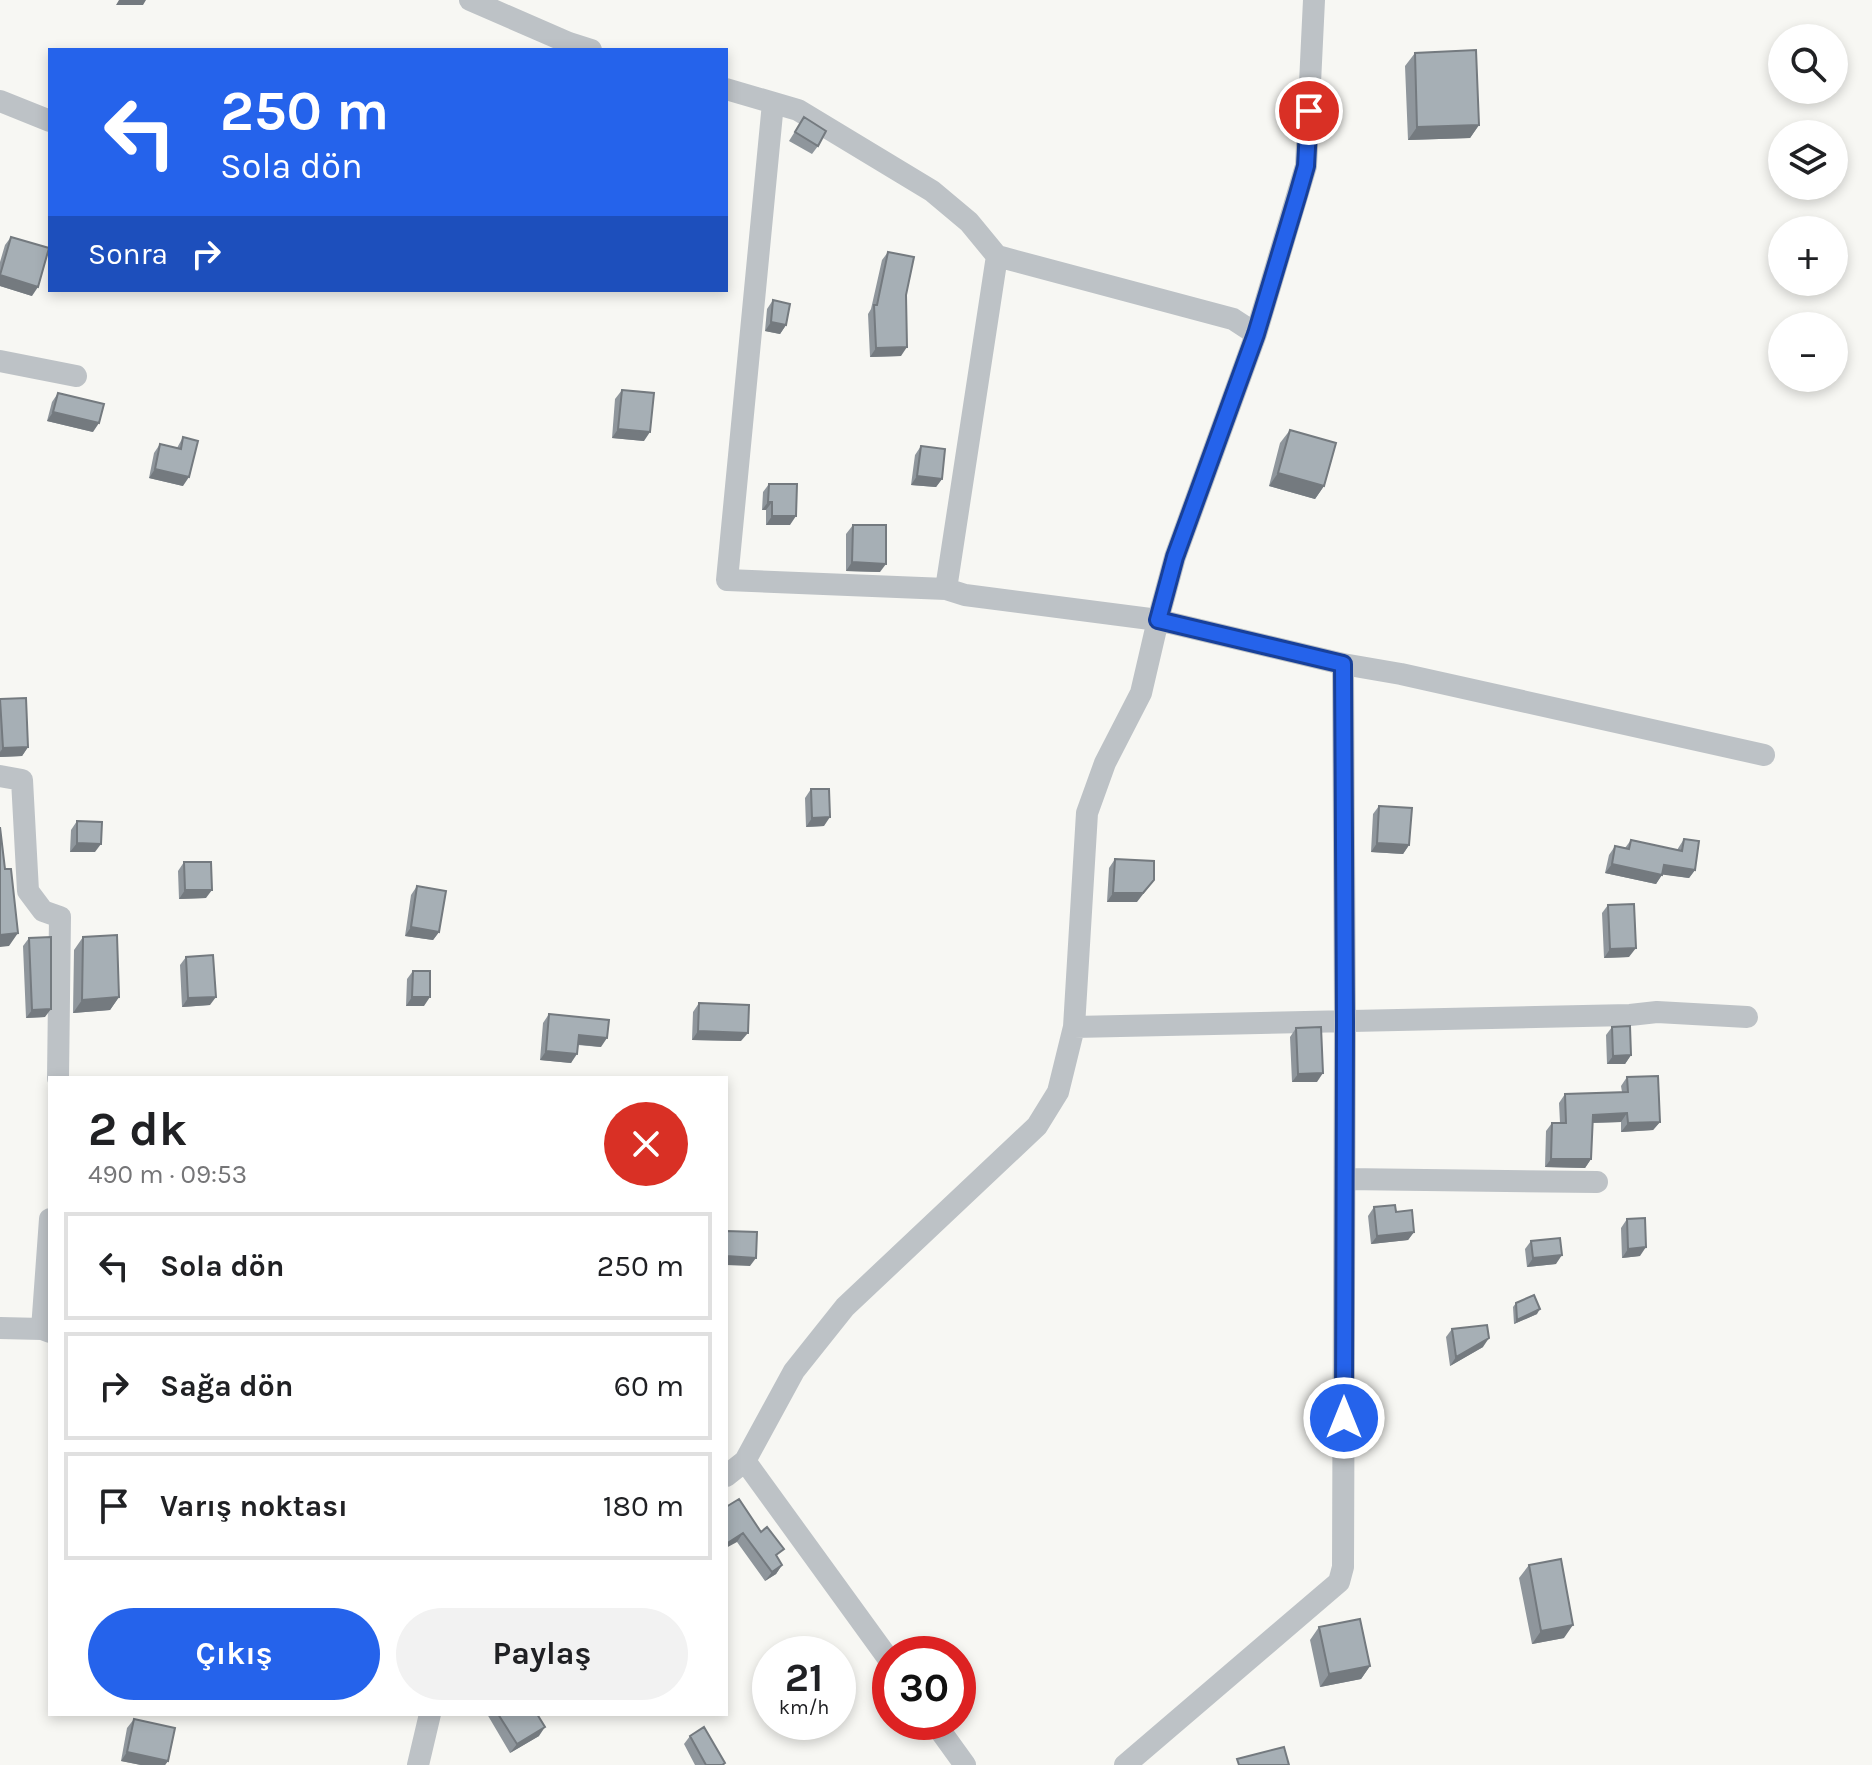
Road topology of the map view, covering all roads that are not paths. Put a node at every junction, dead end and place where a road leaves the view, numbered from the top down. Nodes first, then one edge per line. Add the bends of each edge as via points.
1 (470, 0) edge
2 (1314, 0) edge
3 (585, 48) edge
4 (728, 90) edge
5 (0, 101) edge
6 (773, 103) junction
7 (48, 120) edge
8 (997, 256) junction
9 (1256, 334) junction
10 (0, 361) edge
11 (76, 376) dead end
12 (946, 589) junction
13 (1158, 620) junction
14 (1343, 664) junction
15 (1764, 755) dead end
16 (0, 776) edge
17 (1747, 1017) dead end
18 (1345, 1022) junction
19 (1074, 1027) junction
20 (58, 1076) edge
21 (1345, 1179) junction
22 (1597, 1182) dead end
23 (48, 1274) edge
24 (0, 1328) edge
25 (46, 1330) edge
26 (745, 1461) junction
27 (728, 1474) edge
28 (872, 1636) edge
29 (430, 1716) edge
30 (947, 1740) edge
31 (418, 1765) edge
32 (965, 1765) edge
33 (1125, 1765) edge

1 - 3 street
2 - 9 street via 1306,166
4 - 6 street
5 - 7 street
6 - 8 street via 798,110 932,191 969,222
6 - 12 street via 727,580
8 - 9 street via 1233,319
8 - 12 street
9 - 13 street via 1175,557
10 - 11 street
12 - 13 street
13 - 14 street
13 - 19 street via 1141,693 1105,763 1087,813
14 - 15 street
14 - 18 street
16 - 20 street via 22,780 28,891 43,911 60,917
17 - 18 street via 1657,1012
18 - 19 street
18 - 21 street
19 - 26 street via 1058,1092 1037,1126 845,1307 794,1371
21 - 22 street
21 - 33 street via 1339,1582
23 - 25 street
24 - 25 street
26 - 27 street
26 - 28 street
29 - 31 street
30 - 32 street

